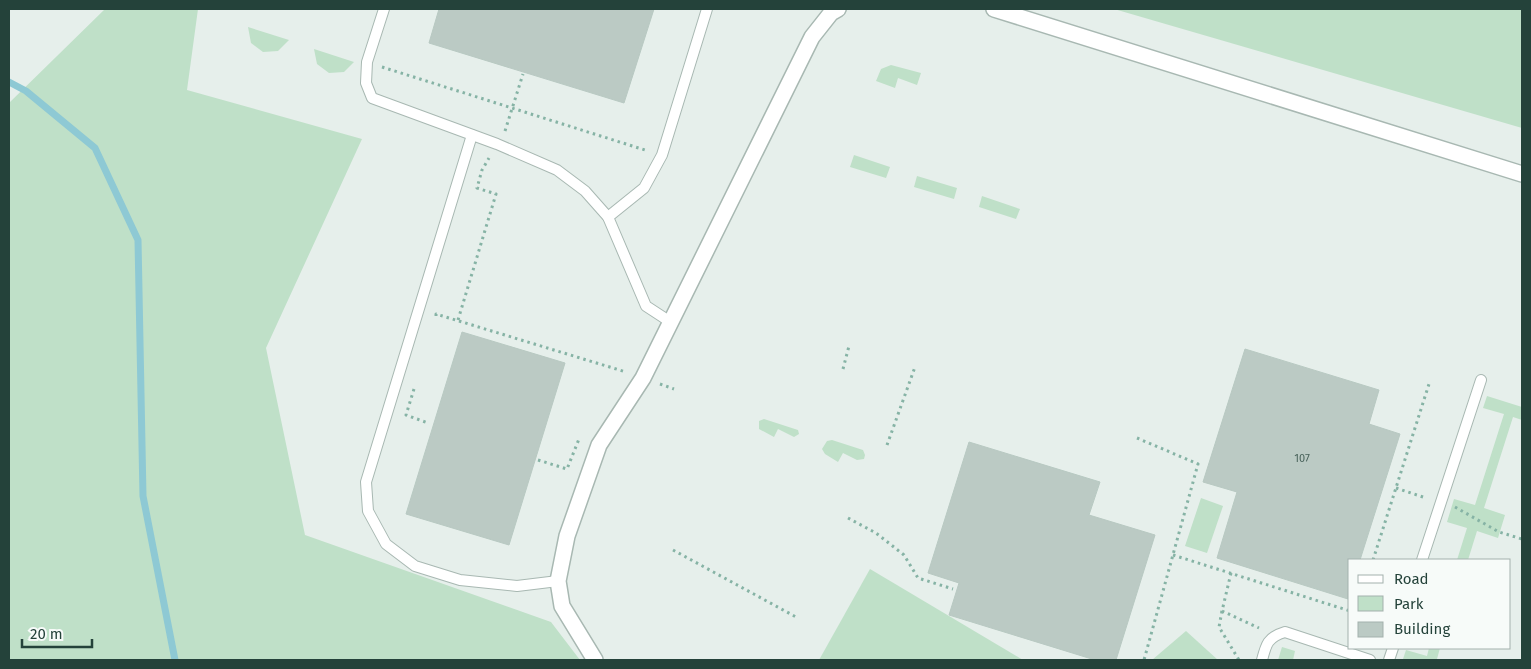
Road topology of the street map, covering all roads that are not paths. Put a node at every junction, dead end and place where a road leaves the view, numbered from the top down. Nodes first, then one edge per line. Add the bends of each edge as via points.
1 (384, 9) edge
2 (707, 9) edge
3 (838, 9) edge
4 (994, 9) edge
5 (472, 135) junction
6 (1522, 174) edge
7 (608, 217) junction
8 (672, 323) junction
9 (1480, 380) dead end
10 (1422, 559) edge
11 (558, 581) junction
12 (595, 660) edge
13 (1262, 660) edge
14 (1370, 660) edge

1 - 5 lane via 367,62 366,83 372,98
2 - 7 lane via 662,155 644,188
3 - 8 street via 812,37
4 - 6 street
5 - 7 lane via 557,170 585,191
5 - 11 lane via 366,482 368,511 386,544 415,566 460,580 517,586
7 - 8 lane via 646,306
8 - 11 street via 644,378 600,445 567,536
9 - 10 lane
11 - 12 street via 562,606
13 - 14 lane via 1267,641 1286,632

